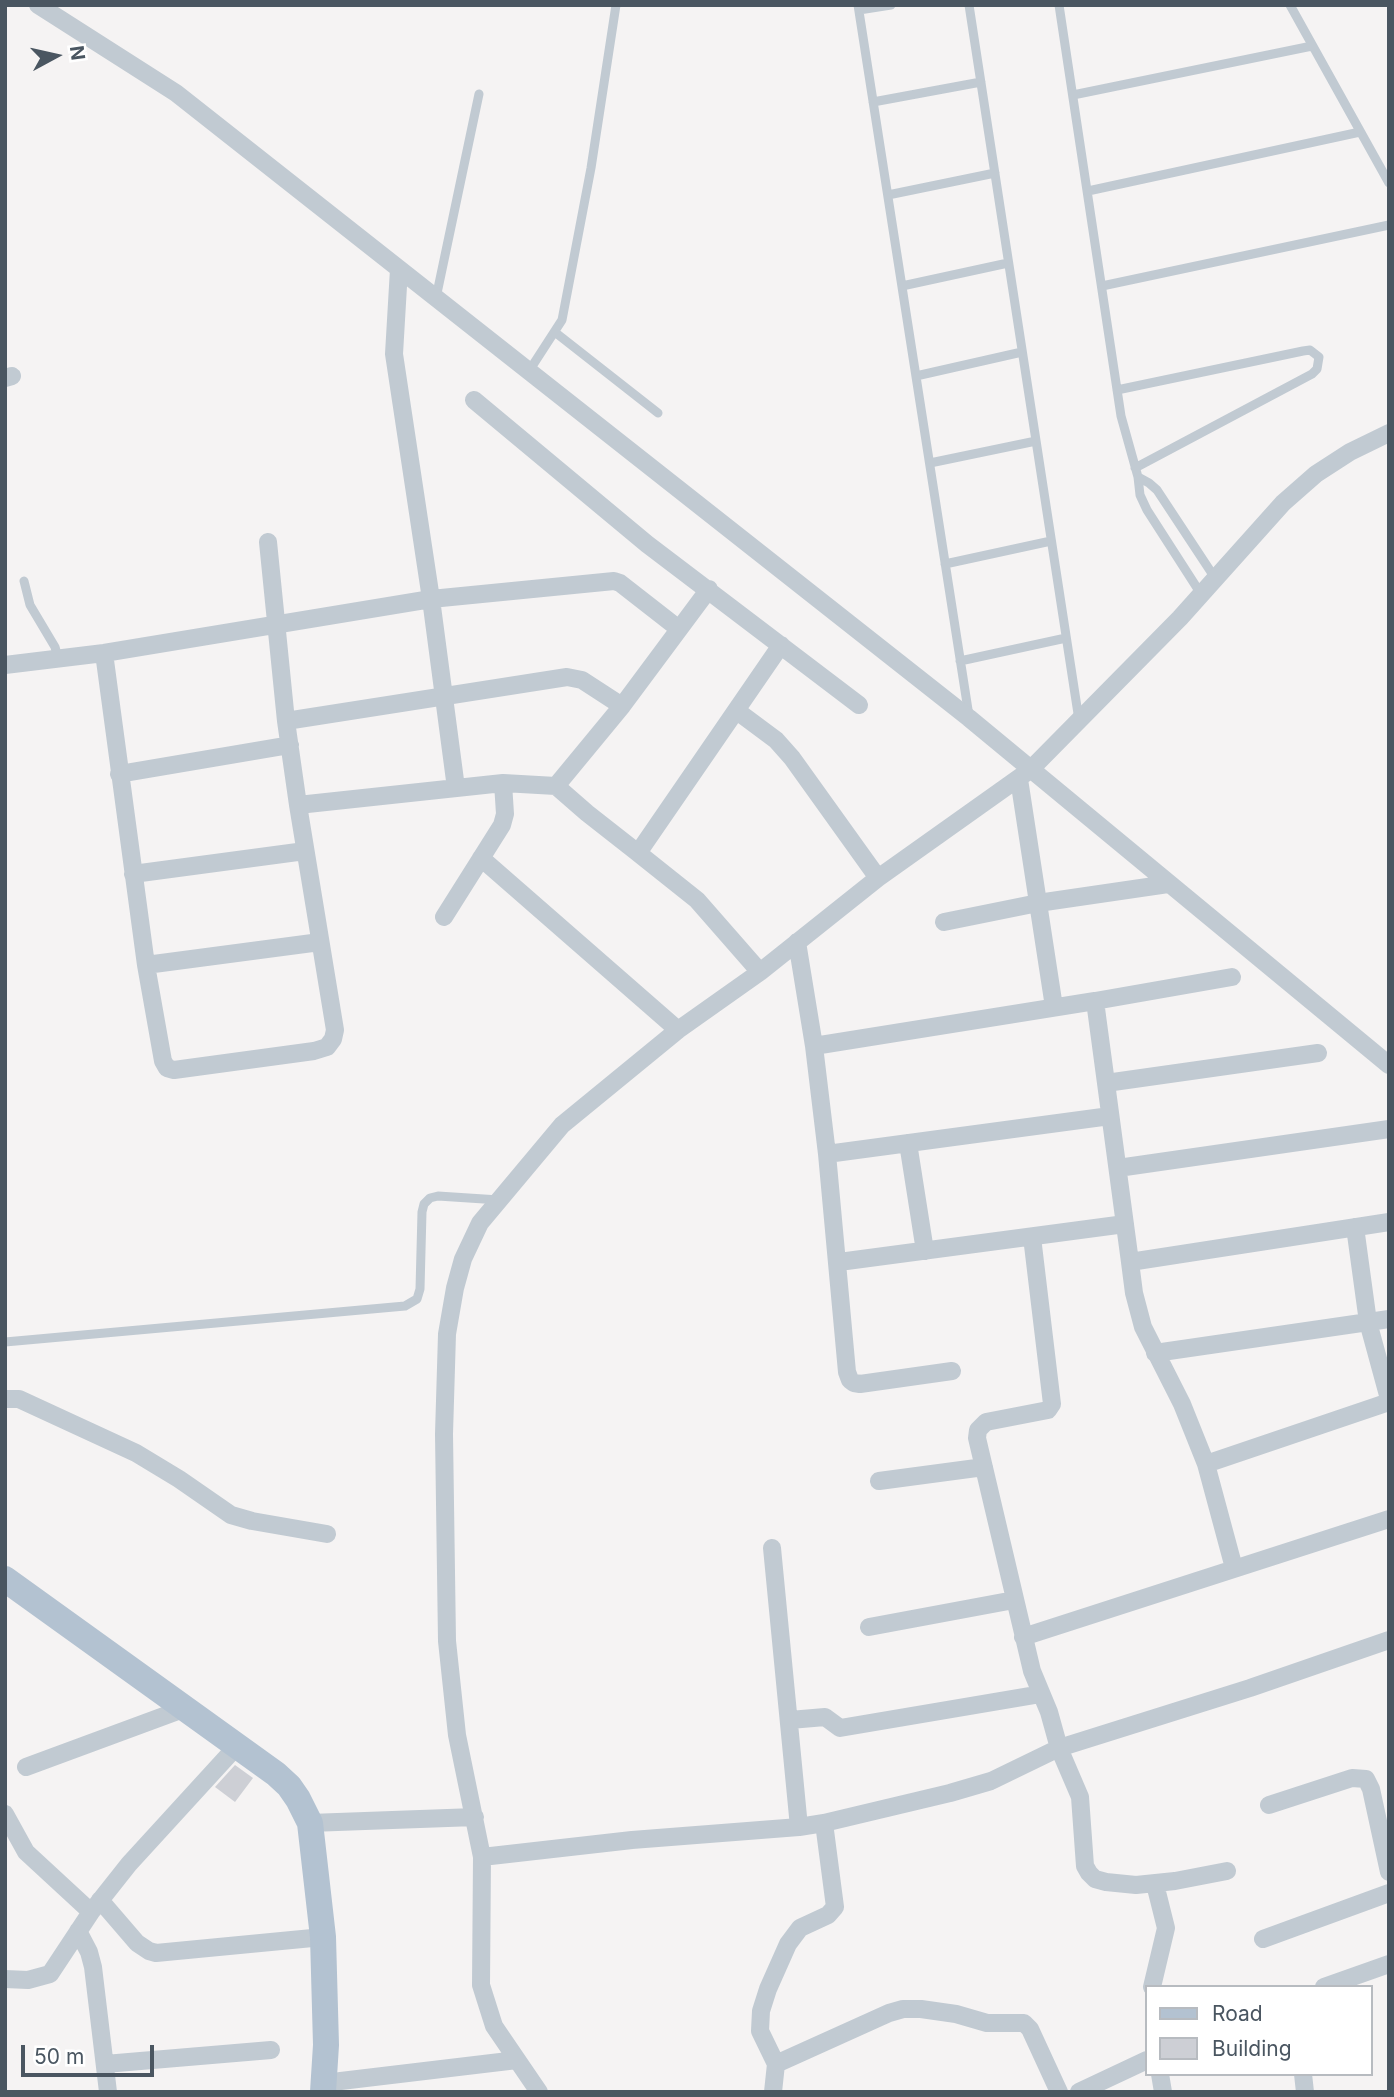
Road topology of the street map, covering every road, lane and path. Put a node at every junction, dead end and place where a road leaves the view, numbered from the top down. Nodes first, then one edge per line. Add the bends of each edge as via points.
1 (38, 5) edge
2 (616, 5) edge
3 (891, 5) edge
4 (969, 5) edge
5 (1059, 5) edge
6 (1290, 5) edge
7 (859, 8) edge
8 (1312, 46) junction
9 (981, 82) junction
10 (479, 94) dead end
11 (1073, 95) junction
12 (873, 102) junction
13 (1360, 132) junction
14 (995, 173) junction
15 (1389, 183) edge
16 (1088, 191) junction
17 (888, 195) junction
18 (1389, 225) edge
19 (1008, 263) junction
20 (399, 269) junction
21 (1102, 285) junction
22 (902, 286) junction
23 (436, 298) junction
24 (555, 333) junction
25 (1022, 352) junction
26 (529, 371) junction
27 (916, 376) junction
28 (1117, 390) junction
29 (474, 400) dead end
30 (659, 413) dead end
31 (1389, 433) edge
32 (1036, 441) junction
33 (930, 463) junction
34 (1136, 473) junction
35 (1051, 541) junction
36 (268, 542) dead end
37 (945, 564) junction
38 (1215, 578) junction
39 (24, 581) dead end
40 (709, 589) junction
41 (1201, 594) junction
42 (431, 599) junction
43 (277, 626) junction
44 (679, 629) junction
45 (1066, 638) junction
46 (781, 645) junction
47 (104, 653) junction
48 (58, 659) junction
49 (960, 661) junction
50 (5, 665) edge
51 (445, 698) junction
52 (859, 705) dead end
53 (622, 706) junction
54 (737, 710) junction
55 (969, 718) junction
56 (286, 721) junction
57 (1079, 721) junction
58 (290, 744) junction
59 (119, 774) junction
60 (1025, 775) junction
61 (503, 783) junction
62 (556, 786) junction
63 (456, 788) junction
64 (298, 806) junction
65 (305, 851) junction
66 (638, 853) junction
67 (481, 859) junction
68 (133, 874) junction
69 (878, 878) junction
70 (1168, 884) junction
71 (1038, 903) junction
72 (444, 917) dead end
73 (944, 922) dead end
74 (320, 942) junction
75 (797, 943) junction
76 (146, 965) junction
77 (760, 972) junction
78 (1232, 977) dead end
79 (1096, 1001) junction
80 (1054, 1007) junction
81 (678, 1030) junction
82 (814, 1046) junction
83 (1318, 1053) dead end
84 (1389, 1065) edge
85 (1106, 1083) junction
86 (1110, 1116) junction
87 (1389, 1129) edge
88 (908, 1143) junction
89 (827, 1154) junction
90 (1118, 1168) junction
91 (499, 1200) junction
92 (1389, 1222) edge
93 (1125, 1224) junction
94 (1355, 1227) junction
95 (1032, 1237) junction
96 (925, 1251) junction
97 (839, 1262) junction
98 (1130, 1262) junction
99 (1389, 1319) edge
100 (1367, 1322) junction
101 (5, 1342) edge
102 (1155, 1353) junction
103 (952, 1371) dead end
104 (5, 1399) edge
105 (1389, 1400) edge
106 (1206, 1464) junction
107 (984, 1466) junction
108 (878, 1481) dead end
109 (1389, 1519) edge
110 (327, 1534) dead end
111 (772, 1548) dead end
112 (1234, 1568) junction
113 (5, 1580) edge
114 (1014, 1600) junction
115 (869, 1627) dead end
116 (1023, 1637) junction
117 (1389, 1640) edge
118 (1041, 1694) junction
119 (183, 1709) junction
120 (790, 1720) junction
121 (236, 1747) junction
122 (1059, 1748) junction
123 (26, 1767) dead end
124 (1269, 1805) dead end
125 (5, 1814) edge
126 (475, 1817) junction
127 (824, 1823) junction
128 (310, 1824) junction
129 (799, 1827) junction
130 (482, 1857) junction
131 (1227, 1871) dead end
132 (1389, 1872) edge
133 (1155, 1884) junction
134 (1389, 1893) edge
135 (96, 1906) junction
136 (78, 1931) junction
137 (323, 1937) junction
138 (1263, 1939) dead end
139 (1389, 1964) edge
140 (5, 1979) edge
141 (1152, 1985) edge
142 (1330, 1985) edge
143 (271, 2050) dead end
144 (517, 2060) junction
145 (1146, 2060) edge
146 (105, 2064) junction
147 (776, 2064) junction
148 (324, 2087) edge
149 (108, 2092) edge
150 (539, 2092) edge
151 (773, 2092) edge
152 (1059, 2092) edge
153 (1079, 2092) edge

1 - 20 street via 176,93
2 - 24 lane via 592,167 562,320
3 - 7 lane
4 - 9 lane
5 - 11 lane
6 - 8 lane
7 - 12 lane
8 - 11 lane
8 - 13 lane
9 - 12 lane
9 - 14 lane
10 - 23 lane
11 - 16 lane
12 - 17 lane
13 - 15 lane
13 - 16 lane
14 - 17 lane
14 - 19 lane
16 - 21 lane
17 - 22 lane
18 - 21 lane
19 - 22 lane
19 - 25 lane
20 - 23 street
20 - 42 street via 394,354
21 - 28 lane
22 - 27 lane
23 - 26 street
24 - 26 lane
24 - 30 lane
25 - 27 lane
25 - 32 lane
26 - 55 street
27 - 33 lane
28 - 34 lane
28 - 34 lane via 1303,352 1319,358 1312,374
29 - 40 street via 647,544
31 - 38 street via 1316,474
32 - 33 lane
32 - 35 lane
33 - 37 lane
34 - 38 lane via 1157,490
34 - 41 lane via 1147,510
35 - 37 lane
35 - 45 lane
36 - 43 street
37 - 49 lane
38 - 41 street
39 - 48 lane via 30,605
40 - 44 street
40 - 46 street
41 - 57 street
42 - 43 street
42 - 44 street via 614,581
42 - 51 street
43 - 47 street
43 - 56 street
44 - 53 street
45 - 49 lane
45 - 57 lane
46 - 52 street
46 - 54 street
47 - 48 street
47 - 59 street
48 - 50 street
49 - 55 lane
51 - 53 street via 575,678
51 - 56 street
51 - 63 street
53 - 62 street
54 - 66 street
54 - 69 street via 792,758
55 - 60 street
56 - 58 street
57 - 60 street
58 - 59 street
58 - 64 street
59 - 68 street
60 - 69 street
60 - 70 street
60 - 71 street
61 - 62 street
61 - 63 street
61 - 67 street via 502,825
62 - 66 street
63 - 64 street
64 - 65 street
65 - 68 street
65 - 74 street
66 - 77 street via 697,900
67 - 72 street
67 - 81 street
68 - 76 street
69 - 75 street
70 - 71 street
70 - 84 street
71 - 73 street
71 - 80 street
74 - 76 street
74 - 76 street via 335,1030 327,1047 174,1070 163,1061
75 - 77 street
75 - 82 street
77 - 81 street
78 - 79 street
79 - 80 street
79 - 85 street
80 - 82 street
81 - 91 street via 562,1125
82 - 89 street
83 - 85 street
85 - 86 street
86 - 88 street
86 - 90 street
87 - 90 street
88 - 89 street
88 - 96 street
89 - 97 street
90 - 93 street
91 - 101 lane via 438,1196 424,1204 420,1289 417,1299 405,1306
91 - 126 street via 480,1223 463,1259 447,1334 447,1641 457,1735
92 - 94 street
93 - 95 street
93 - 98 street
94 - 98 street
94 - 100 street
95 - 96 street
95 - 107 street via 1052,1404 1048,1410 982,1425 977,1438
96 - 97 street
97 - 103 street via 847,1373 854,1383
98 - 102 street via 1138,1309
99 - 100 street
100 - 102 street
100 - 105 street
102 - 106 street
104 - 110 street via 19,1399 136,1453 231,1515
105 - 106 street
106 - 112 street
107 - 108 street
107 - 114 street
109 - 112 street
111 - 120 street
112 - 116 street
113 - 119 main road
114 - 115 street
114 - 116 street
116 - 118 street
117 - 122 street
118 - 120 street via 840,1728 825,1717
118 - 122 street
119 - 121 main road
119 - 123 street
120 - 129 street
121 - 128 main road via 289,1786
121 - 135 street
122 - 127 street via 976,1786
122 - 133 street via 1080,1797 1089,1873 1106,1882
124 - 132 street via 1352,1779 1366,1779
125 - 135 street via 26,1852
126 - 128 street
126 - 130 street
127 - 129 street
127 - 147 street via 835,1907 800,1928 768,1989 761,2031
128 - 137 main road
129 - 130 street
130 - 144 street via 481,1985 495,2026
131 - 133 street
133 - 141 street via 1166,1928
134 - 138 street
135 - 136 street
135 - 137 street via 137,1943 156,1953
136 - 140 street via 50,1974 28,1980
136 - 146 street via 93,1967
137 - 148 main road
139 - 142 street
143 - 146 street
144 - 148 street
144 - 150 street
145 - 153 street
146 - 149 street
147 - 151 street
147 - 152 street via 889,2012 921,2009 987,2023 1024,2023

